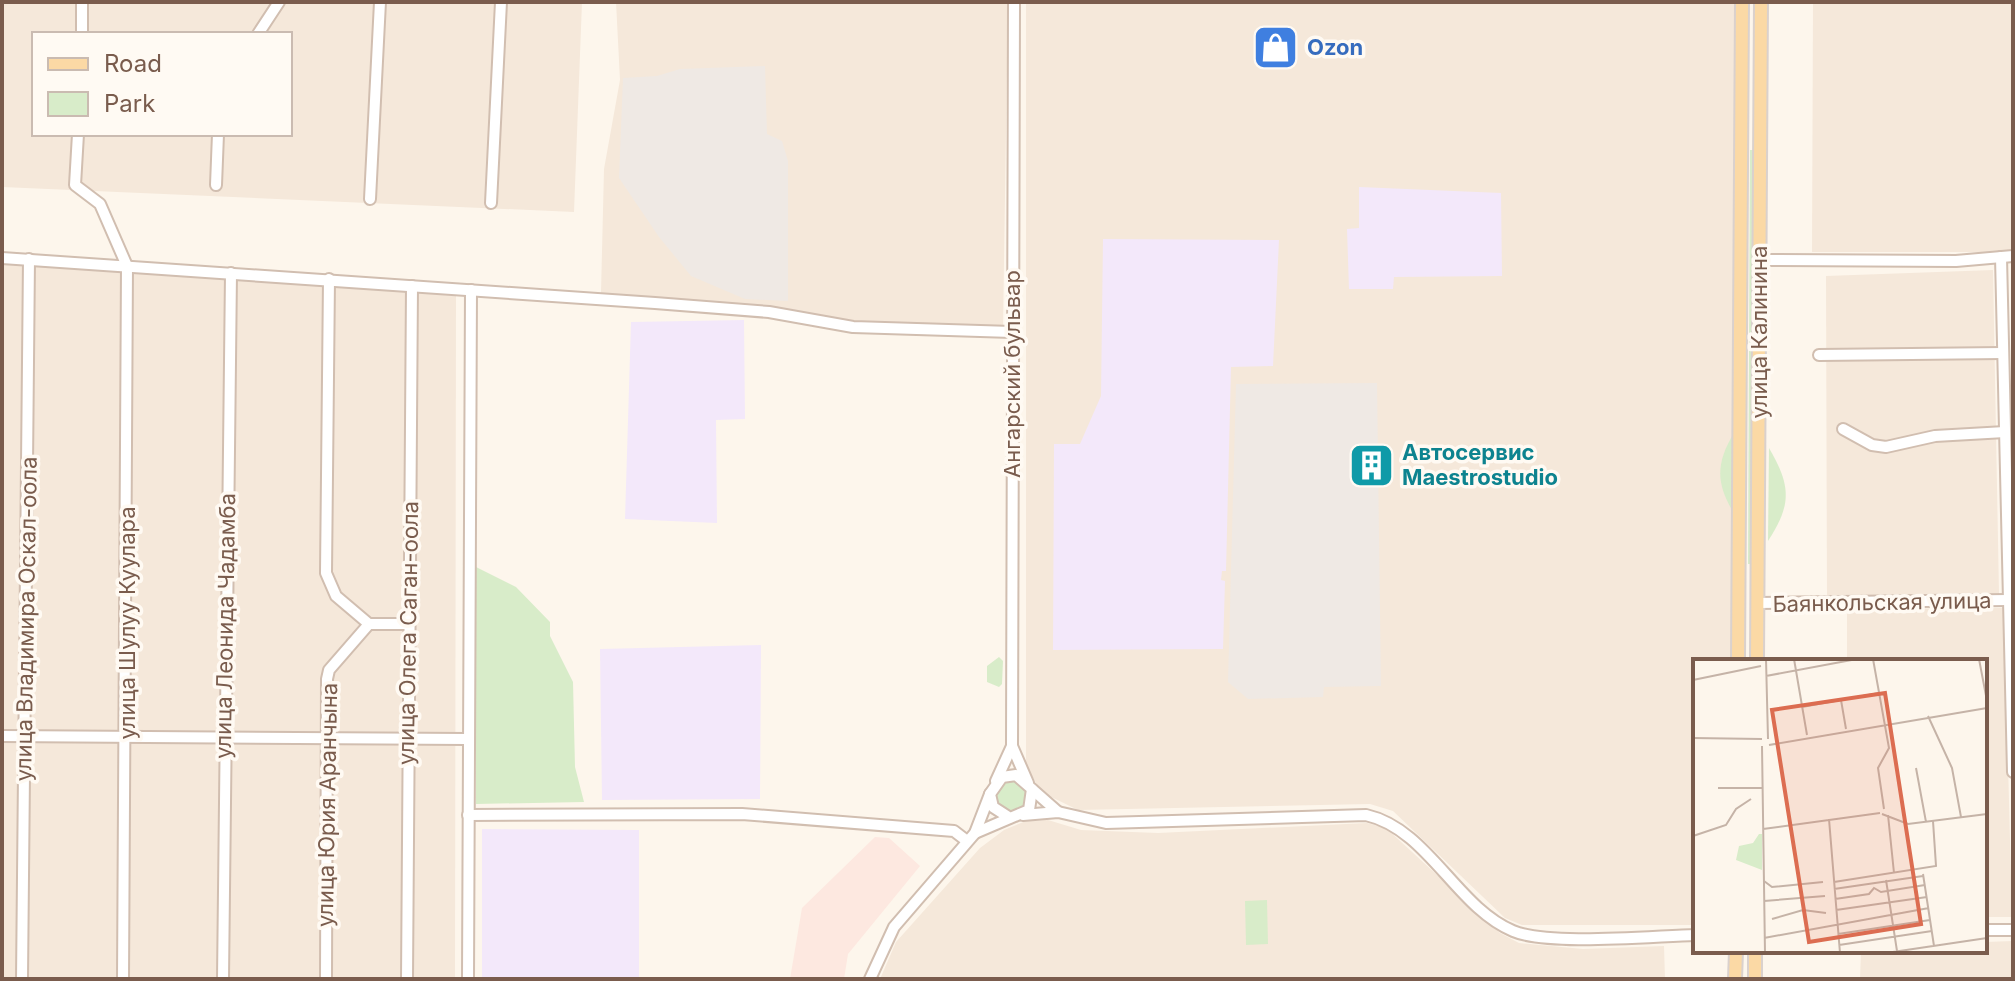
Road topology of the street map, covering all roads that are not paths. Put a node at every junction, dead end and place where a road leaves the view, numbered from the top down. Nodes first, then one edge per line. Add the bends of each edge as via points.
1 (82, 2) edge
2 (279, 2) edge
3 (380, 2) edge
4 (501, 2) edge
5 (1014, 2) edge
6 (1742, 2) edge
7 (1761, 2) edge
8 (82, 32) edge
9 (259, 32) edge
10 (1742, 135) junction
11 (1760, 135) junction
12 (78, 136) edge
13 (218, 136) edge
14 (216, 185) dead end
15 (370, 199) dead end
16 (491, 203) dead end
17 (2007, 257) edge
18 (2, 258) edge
19 (29, 259) junction
20 (1759, 260) junction
21 (127, 266) junction
22 (231, 273) junction
23 (329, 280) junction
24 (412, 286) junction
25 (471, 290) junction
26 (1012, 332) junction
27 (2003, 353) junction
28 (1819, 355) dead end
29 (1843, 429) dead end
30 (2005, 432) junction
31 (1740, 565) junction
32 (1757, 566) junction
33 (2008, 600) junction
34 (1757, 603) junction
35 (369, 624) junction
36 (408, 624) junction
37 (1738, 659) edge
38 (1757, 659) edge
39 (127, 735) junction
40 (2, 736) edge
41 (24, 737) junction
42 (223, 738) junction
43 (326, 739) junction
44 (407, 739) junction
45 (467, 739) junction
46 (1012, 746) junction
47 (2013, 772) edge
48 (996, 781) junction
49 (1030, 786) junction
50 (990, 794) junction
51 (1058, 812) junction
52 (468, 815) junction
53 (1023, 815) junction
54 (1010, 818) junction
55 (971, 837) junction
56 (1987, 930) edge
57 (2013, 930) edge
58 (1693, 935) edge
59 (1736, 953) edge
60 (1755, 953) edge
61 (22, 979) edge
62 (123, 979) edge
63 (223, 979) edge
64 (326, 979) edge
65 (407, 979) edge
66 (468, 979) edge
67 (870, 979) edge
68 (1735, 979) edge
69 (1755, 979) edge

1 - 8 street
2 - 9 street
3 - 15 street
4 - 16 street
5 - 26 street, Ангарский бульвар
6 - 10 main road, улица Калинина
7 - 11 main road, улица Калинина
10 - 11 main road
10 - 31 main road, улица Калинина
11 - 20 main road, улица Калинина
12 - 21 street via 75,185 100,204
13 - 14 street
17 - 20 street
17 - 27 street
18 - 19 street
19 - 21 street
19 - 41 street, улица Владимира Оскал-оола
20 - 32 main road, улица Калинина
21 - 22 street
21 - 39 street, улица Шулуу Куулара
22 - 23 street
22 - 42 street, улица Леонида Чадамба
23 - 24 street
23 - 35 street via 326,573 336,596
24 - 25 street
24 - 36 street, улица Олега Саган-оола
25 - 26 street via 769,312 853,327
25 - 45 street
26 - 46 street, Ангарский бульвар
27 - 28 street
27 - 30 street
29 - 30 street via 1886,447 1935,436
30 - 33 street
31 - 32 main road
31 - 37 main road, улица Калинина
32 - 34 main road, улица Калинина
33 - 34 street, Баянкольская улица
33 - 47 street
34 - 38 main road, улица Калинина
35 - 36 street
35 - 43 street, улица Юрия Аранчына via 329,670
36 - 44 street, улица Олега Саган-оола
39 - 41 street
39 - 42 street
39 - 62 street, улица Шулуу Куулара
40 - 41 street
41 - 61 street, улица Владимира Оскал-оола
42 - 43 street
42 - 63 street, улица Леонида Чадамба
43 - 44 street
43 - 64 street, улица Юрия Аранчына
44 - 45 street
44 - 65 street, улица Олега Саган-оола
45 - 52 street
46 - 48 street, Ангарский бульвар
46 - 49 street, Ангарский бульвар
48 - 49 street via 1016,775
48 - 50 street
49 - 51 street
49 - 53 street via 1032,804
50 - 54 street via 997,813
50 - 55 street
51 - 53 street
51 - 58 street via 1106,823 1366,815 1394,826 1490,917 1515,933 1547,938
52 - 55 street via 742,814 954,831
52 - 66 street
53 - 54 street
54 - 55 street
55 - 67 street via 894,927
56 - 57 street
59 - 68 main road
60 - 69 main road

